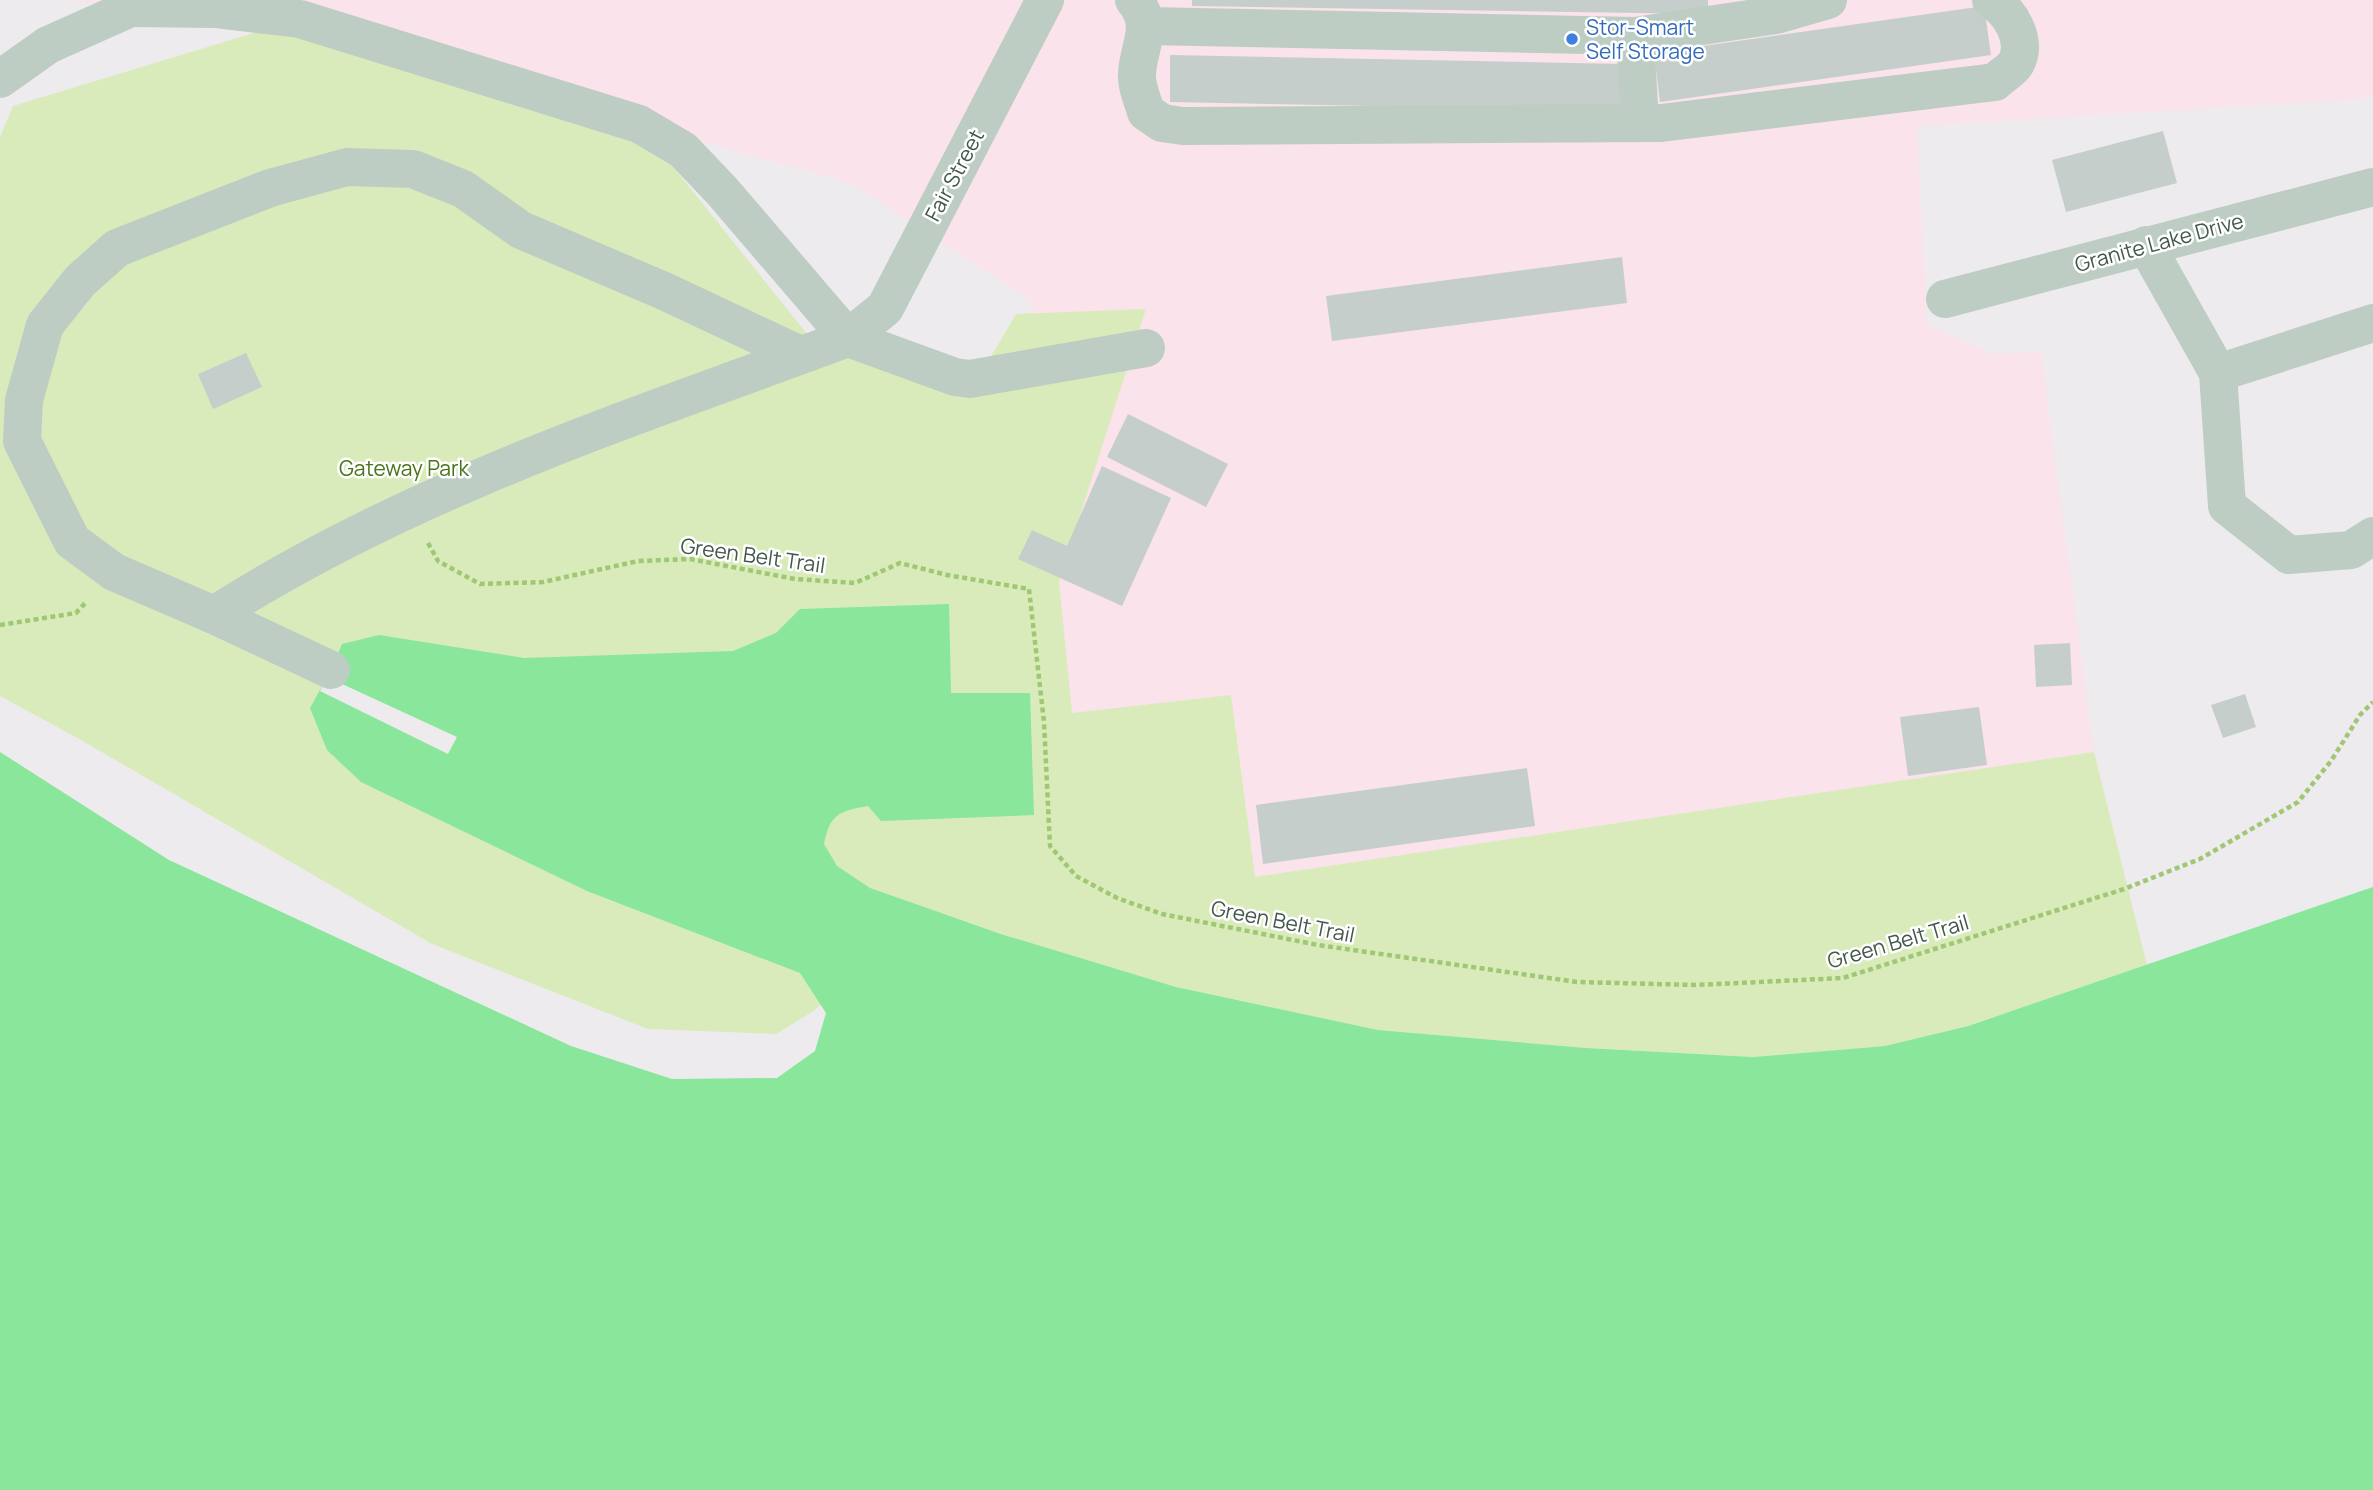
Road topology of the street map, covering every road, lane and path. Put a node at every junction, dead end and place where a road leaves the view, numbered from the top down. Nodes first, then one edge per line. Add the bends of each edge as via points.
1 (1045, 0) edge
2 (1828, 0) edge
3 (1991, 0) edge
4 (139, 4) edge
5 (1140, 13) edge
6 (1635, 36) junction
7 (0, 79) edge
8 (1640, 123) junction
9 (2373, 187) edge
10 (2146, 245) junction
11 (1945, 299) dead end
12 (2373, 323) edge
13 (848, 338) junction
14 (1146, 348) dead end
15 (800, 355) junction
16 (2218, 373) junction
17 (406, 509) junction
18 (2373, 536) edge
19 (114, 572) junction
20 (214, 615) junction
21 (0, 625) edge
22 (331, 670) dead end
23 (2373, 702) edge

1 - 13 street, Fair Street via 885,308
2 - 6 street via 1776,15
3 - 8 street via 2014,22 2020,47 2015,64 1995,82
4 - 7 street via 48,45
4 - 13 street via 300,19 639,124 683,150
5 - 6 street
5 - 8 street via 1136,76 1146,113 1162,123
6 - 8 street
9 - 10 street, Granite Lake Drive
10 - 11 street, Granite Lake Drive
10 - 16 street
12 - 16 street
13 - 14 street via 970,379
13 - 15 street, Fair Street
15 - 17 street, Fair Street via 570,439
15 - 19 street via 521,230 463,189 413,169 347,167 270,188 117,248 80,282 45,325 24,400 22,442 72,541
16 - 18 street via 2227,506 2289,555 2351,550
17 - 20 street, Fair Street via 264,583
17 - 23 path, Green Belt Trail via 438,561 480,584 543,582 638,561 690,559 794,579 855,583 900,564 1029,589 1044,722 1050,846 1076,876 1117,898 1162,914 1318,945 1577,982 1696,985 1843,978 2124,888 2200,859 2298,802
19 - 20 street
19 - 21 path via 76,613
20 - 22 street

